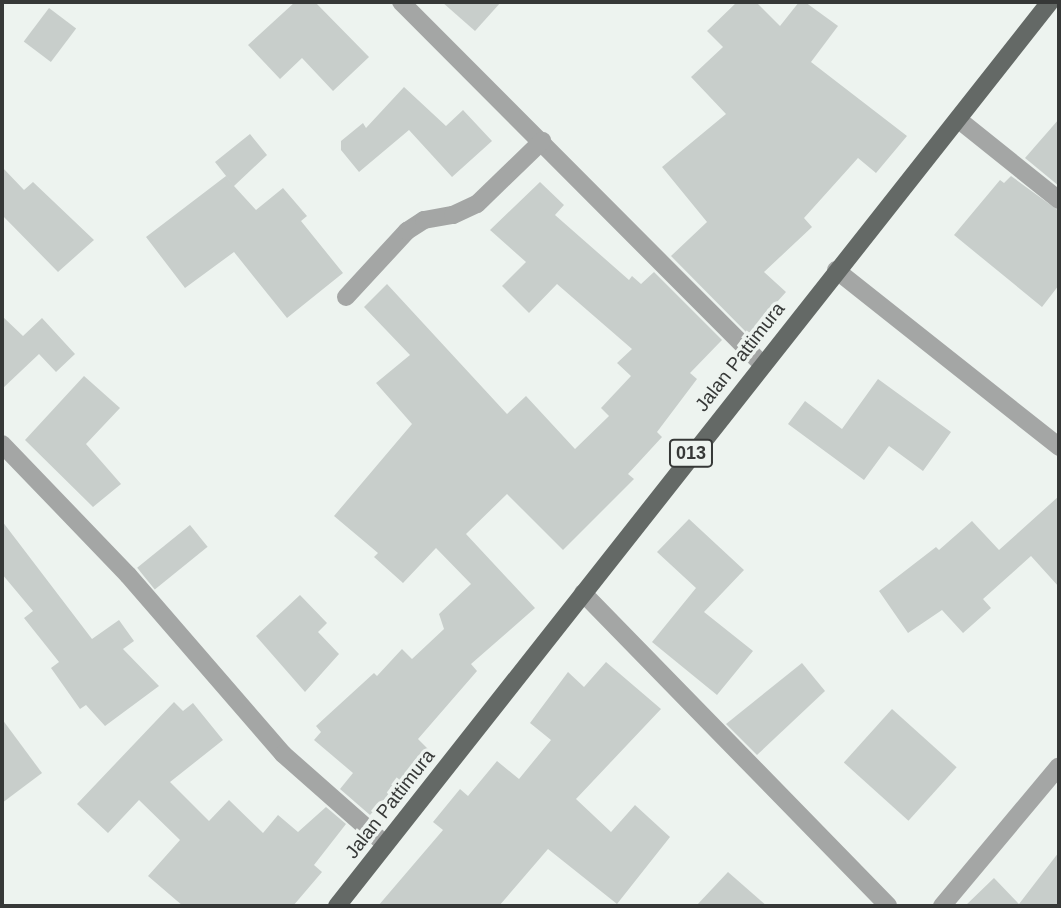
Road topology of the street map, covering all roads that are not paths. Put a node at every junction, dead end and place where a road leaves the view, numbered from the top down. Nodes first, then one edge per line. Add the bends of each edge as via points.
1 (401, 2) edge
2 (1049, 2) edge
3 (959, 120) junction
4 (542, 141) junction
5 (1059, 201) edge
6 (836, 270) junction
7 (346, 297) dead end
8 (761, 363) junction
9 (2, 444) edge
10 (1059, 447) edge
11 (583, 593) junction
12 (1059, 766) edge
13 (385, 844) junction
14 (337, 906) edge
15 (888, 906) edge
16 (942, 906) edge

1 - 4 street
2 - 3 main road, Jalan Pattimura / 013
3 - 5 street
3 - 6 main road, Jalan Pattimura / 013
4 - 7 street via 477,204 453,215 424,220 407,231
4 - 8 street
6 - 8 main road, Jalan Pattimura / 013
6 - 10 street
8 - 11 main road, Jalan Pattimura / 013
9 - 13 street via 128,575 283,754
11 - 13 main road, Jalan Pattimura / 013
11 - 15 street
12 - 16 street
13 - 14 main road, Jalan Pattimura / 013

